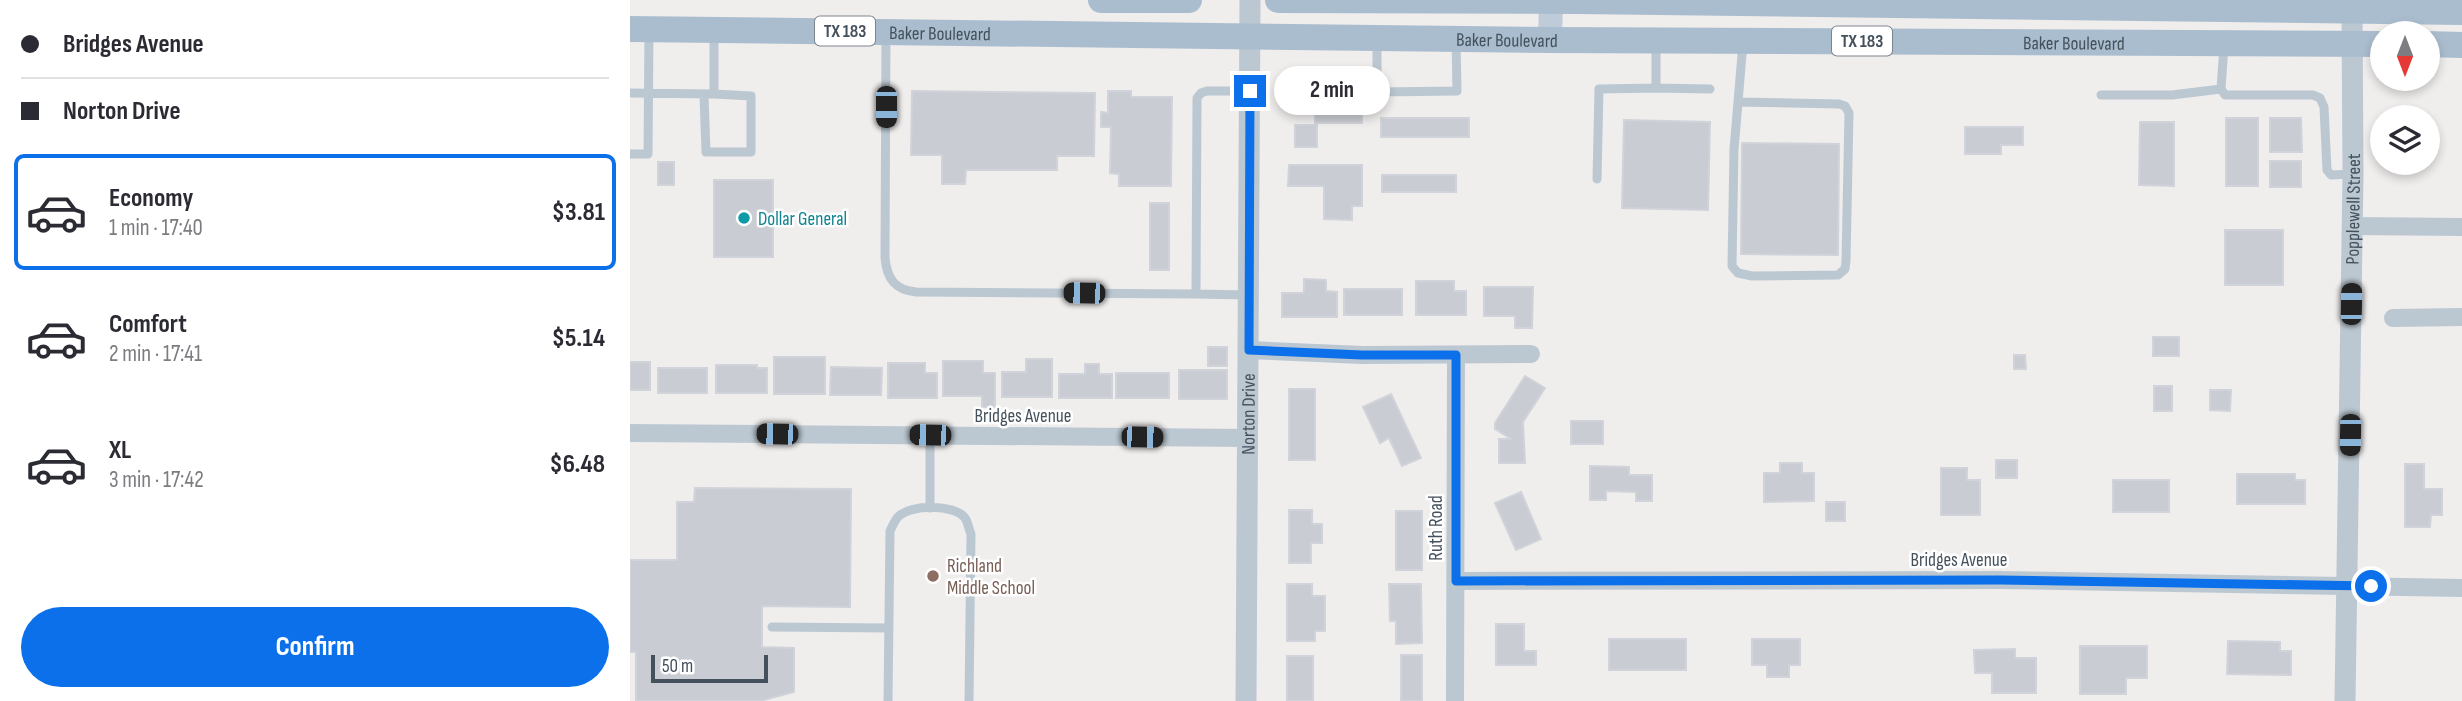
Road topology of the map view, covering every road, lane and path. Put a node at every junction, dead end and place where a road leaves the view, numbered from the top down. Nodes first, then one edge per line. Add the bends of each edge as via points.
1 (1101, 0) edge
2 (1137, 0) edge
3 (1189, 0) edge
4 (1250, 0) edge
5 (1278, 0) edge
6 (1551, 0) edge
7 (2431, 6) edge
8 (2352, 10) junction
9 (2462, 12) edge
10 (640, 29) edge
11 (715, 30) junction
12 (886, 32) junction
13 (1249, 35) junction
14 (1377, 37) junction
15 (1456, 38) junction
16 (1550, 40) junction
17 (1656, 40) junction
18 (1743, 41) junction
19 (2224, 43) junction
20 (2353, 44) junction
21 (2370, 44) edge
22 (2440, 44) edge
23 (2462, 45) edge
24 (1656, 88) junction
25 (1710, 89) dead end
26 (2221, 89) junction
27 (1250, 91) junction
28 (630, 93) edge
29 (649, 94) junction
30 (715, 94) junction
31 (704, 95) junction
32 (2101, 95) dead end
33 (1739, 102) junction
34 (630, 154) edge
35 (2353, 174) junction
36 (1597, 179) dead end
37 (2352, 226) junction
38 (2462, 227) edge
39 (1196, 294) junction
40 (1249, 295) junction
41 (2462, 317) edge
42 (2393, 318) dead end
43 (1249, 350) junction
44 (1531, 354) dead end
45 (1456, 355) junction
46 (630, 433) edge
47 (930, 435) junction
48 (1248, 438) junction
49 (930, 508) junction
50 (1456, 581) junction
51 (2348, 586) junction
52 (2462, 588) edge
53 (772, 627) dead end
54 (888, 628) junction
55 (888, 701) edge
56 (969, 701) edge
57 (1246, 701) edge
58 (1455, 701) edge
59 (2346, 701) edge

1 - 2 main road
2 - 3 main road
4 - 13 street, Norton Drive
5 - 6 main road, Baker Boulevard / TX 183
6 - 8 main road, Baker Boulevard / TX 183
6 - 16 main road
7 - 8 main road, Baker Boulevard / TX 183
7 - 9 main road, Baker Boulevard / TX 183
8 - 20 street, Popplewell Street
10 - 11 main road, Baker Boulevard / TX 183
10 - 29 lane
11 - 12 main road, Baker Boulevard / TX 183
11 - 30 lane
12 - 13 main road, Baker Boulevard / TX 183
12 - 39 lane via 885,258 892,282 916,292
13 - 14 main road, Baker Boulevard / TX 183
13 - 27 street, Norton Drive
14 - 15 main road, Baker Boulevard / TX 183
14 - 15 lane via 1377,92 1457,92
15 - 16 main road, Baker Boulevard / TX 183
16 - 17 main road, Baker Boulevard / TX 183
17 - 18 main road, Baker Boulevard / TX 183
17 - 24 lane
18 - 19 main road, Baker Boulevard / TX 183
18 - 33 lane
19 - 20 main road, Baker Boulevard / TX 183
19 - 26 lane
20 - 21 main road, Baker Boulevard / TX 183
20 - 35 street, Popplewell Street
22 - 23 main road
24 - 25 lane
24 - 36 lane via 1598,89
26 - 32 lane via 2172,95
26 - 35 lane via 2225,95 2313,95 2320,99 2327,170
27 - 39 lane via 1207,91 1197,98
27 - 40 street, Norton Drive
28 - 29 lane
29 - 31 lane
29 - 34 lane via 648,154
30 - 31 lane
30 - 31 lane via 751,96 751,152 706,152
33 - 33 lane via 1732,266 1738,273 1752,276 1838,275 1846,261 1849,113 1845,106
35 - 37 street, Popplewell Street
37 - 38 street
37 - 51 street, Popplewell Street
39 - 40 lane
40 - 43 street, Norton Drive
41 - 42 street
43 - 45 street
43 - 48 street, Norton Drive
44 - 45 street
45 - 50 street, Ruth Road
46 - 47 street, Bridges Avenue
47 - 48 street, Bridges Avenue
47 - 49 lane
48 - 57 street, Norton Drive
49 - 54 lane via 911,509 898,517 890,531
49 - 56 lane via 951,509 965,518 971,534
50 - 51 street, Bridges Avenue via 2000,580
50 - 58 street, Ruth Road
51 - 52 street, Bridges Avenue
51 - 59 street, Popplewell Street
53 - 54 lane
54 - 55 lane

